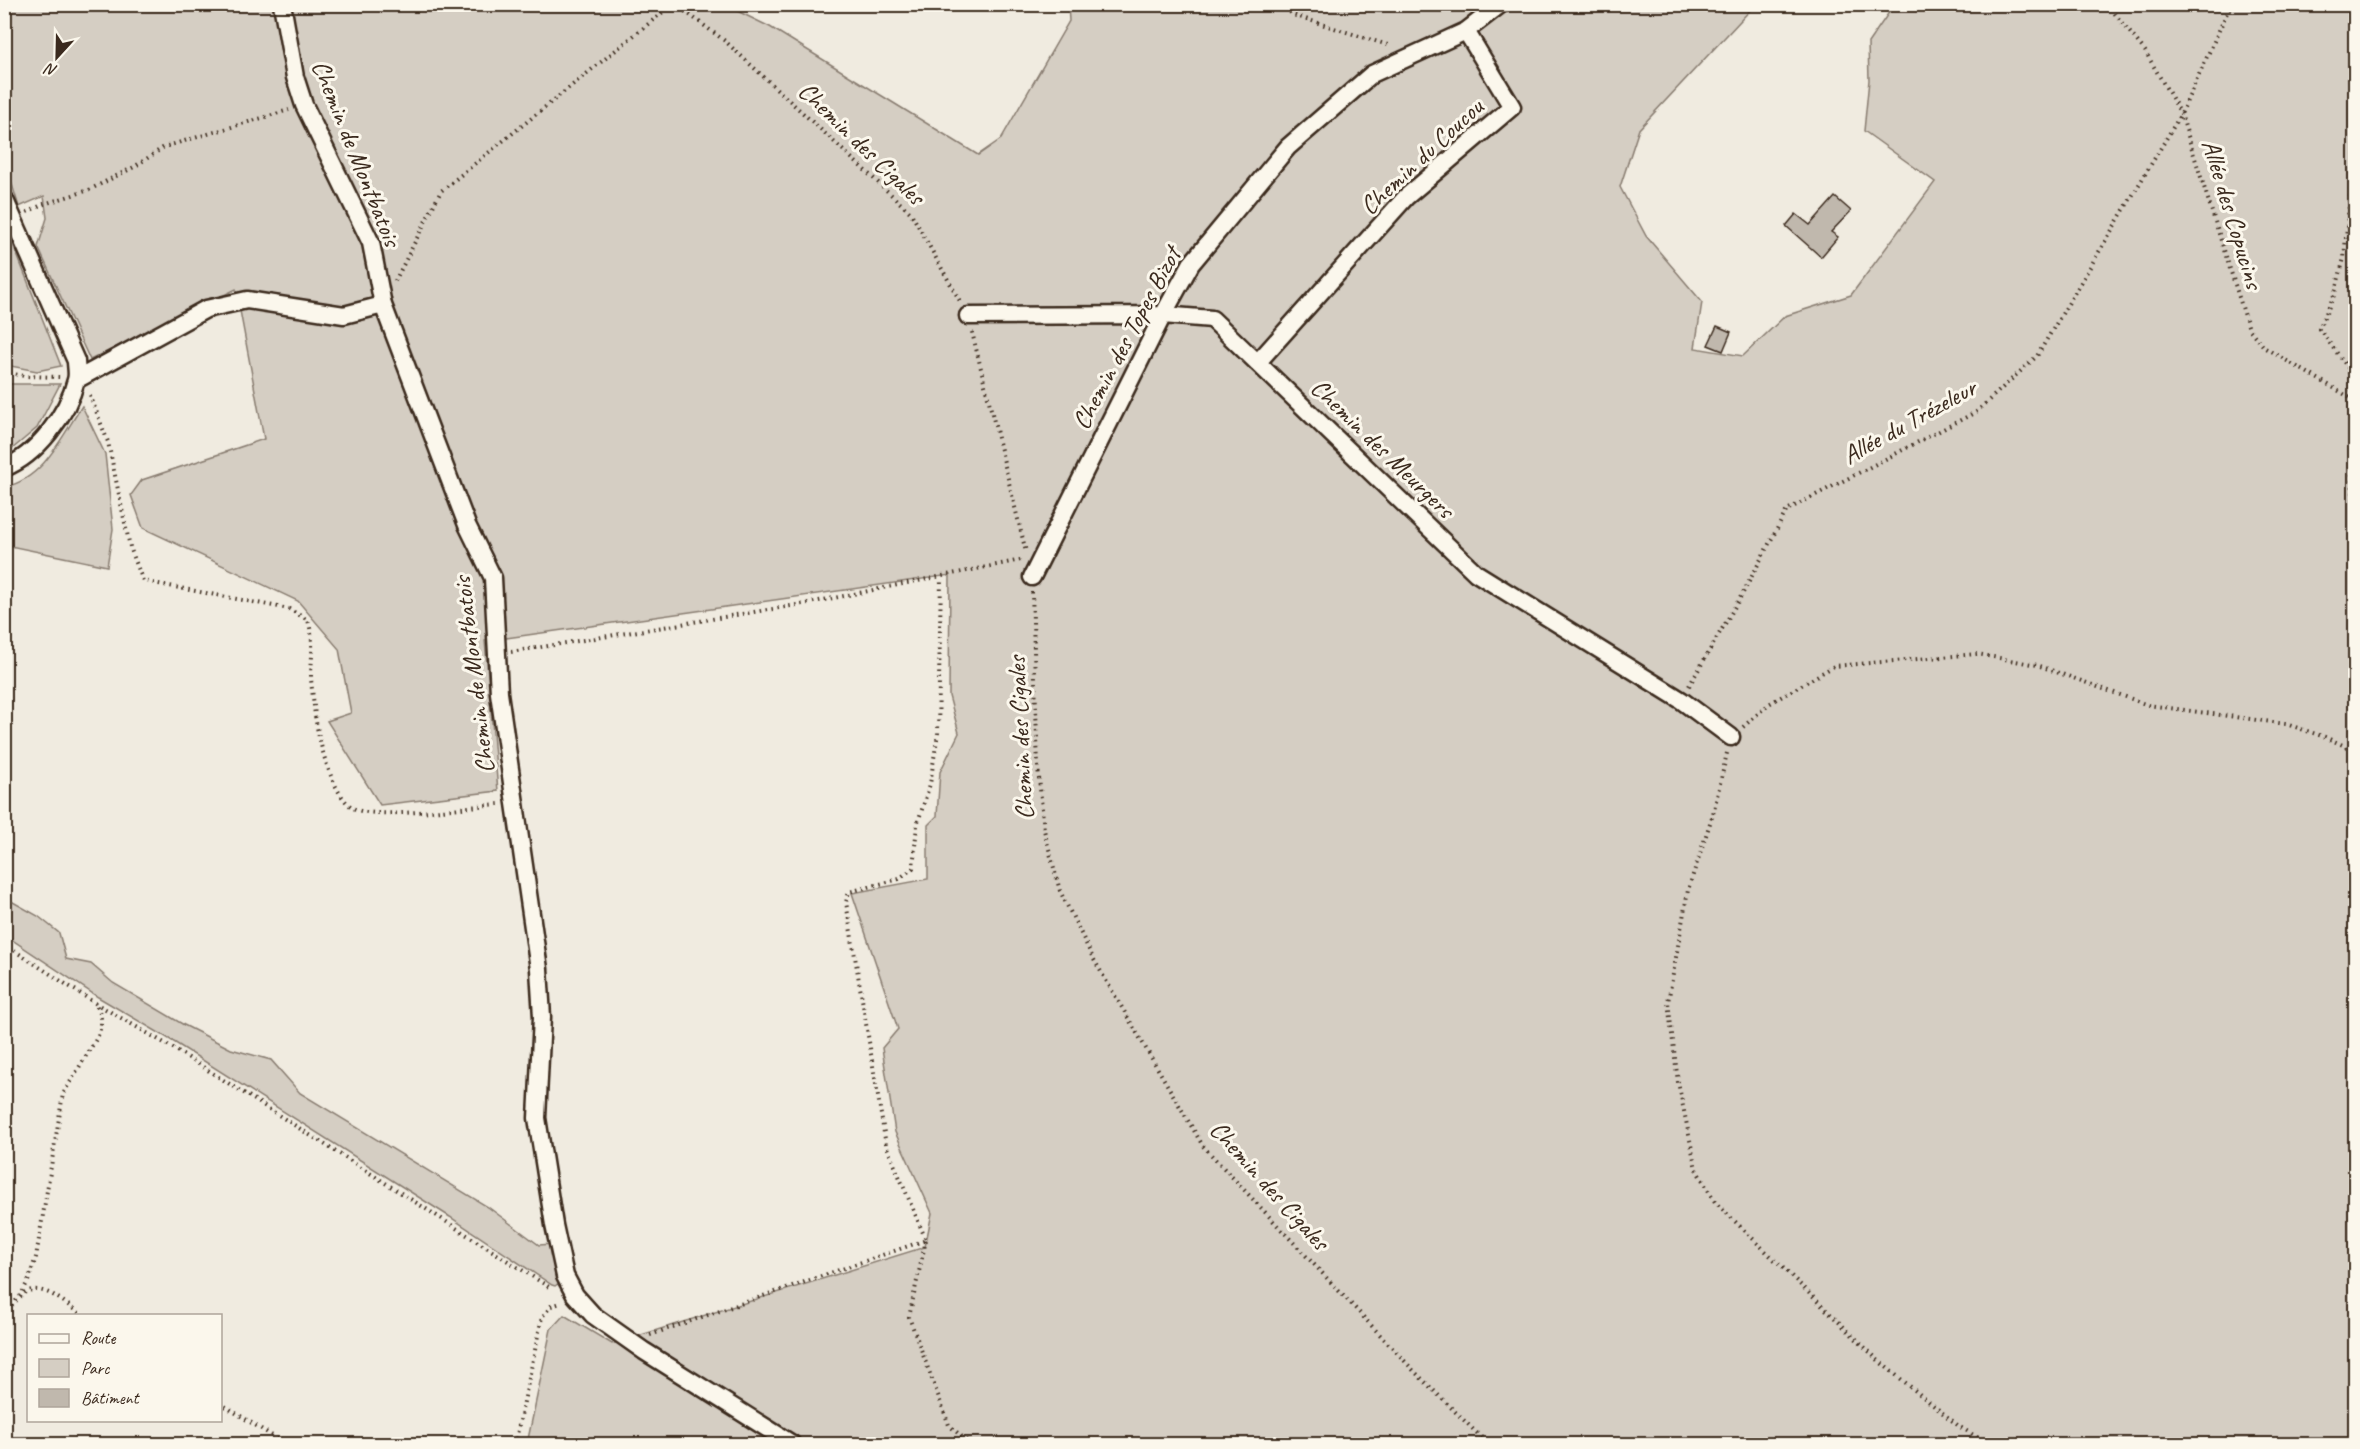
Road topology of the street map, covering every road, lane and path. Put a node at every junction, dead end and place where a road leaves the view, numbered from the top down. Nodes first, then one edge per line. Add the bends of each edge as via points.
1 (282, 4) edge
2 (674, 4) edge
3 (1281, 4) edge
4 (1501, 4) edge
5 (2107, 4) edge
6 (2231, 4) edge
7 (1466, 32) junction
8 (1418, 53) junction
9 (304, 105) junction
10 (2181, 114) junction
11 (2355, 179) edge
12 (4, 198) edge
13 (13, 219) junction
14 (382, 305) junction
15 (1163, 315) junction
16 (968, 316) junction
17 (1258, 362) junction
18 (4, 372) edge
19 (78, 377) junction
20 (2354, 400) edge
21 (4, 468) edge
22 (2355, 531) edge
23 (1032, 577) joint
24 (941, 578) junction
25 (496, 654) junction
26 (1681, 700) junction
27 (1731, 737) junction
28 (2355, 751) edge
29 (515, 803) junction
30 (4, 944) edge
31 (95, 1003) junction
32 (926, 1240) junction
33 (557, 1293) dead end
34 (20, 1296) junction
35 (583, 1306) junction
36 (80, 1314) edge
37 (4, 1315) edge
38 (630, 1342) junction
39 (222, 1404) edge
40 (285, 1444) edge
41 (514, 1444) edge
42 (792, 1444) edge
43 (970, 1444) edge
44 (1488, 1444) edge
45 (1989, 1444) edge

1 - 9 street, Chemin de Montbatois
2 - 14 path via 441,191
2 - 16 path, Chemin des Cigales via 725,41 911,213
3 - 8 path via 1293,15
4 - 7 street, Chemin des Topes Bizot
5 - 10 path, Allée des Copucins via 2145,51
6 - 10 path, Allée du Trézeleur
7 - 8 street, Chemin des Topes Bizot
7 - 17 street, Chemin du Coucou via 1512,107 1406,197
8 - 15 street, Chemin des Topes Bizot via 1372,74 1288,147 1191,264
9 - 13 path via 164,147 89,190
9 - 14 street, Chemin de Montbatois via 372,243
10 - 20 path, Allée des Copucins via 2249,329 2265,348
10 - 26 path, Allée du Trézeleur via 2037,356 1976,412 1787,510
11 - 20 path via 2350,185 2344,258 2335,293 2319,329 2349,369
12 - 13 street
13 - 19 street via 76,361
14 - 19 street via 344,315 247,300 207,309
14 - 25 street, Chemin de Montbatois via 468,525 493,578
15 - 16 street, Chemin des Meurgers
15 - 17 street, Chemin des Meurgers via 1212,319
15 - 23 street, Chemin des Topes Bizot
16 - 24 path, Chemin des Cigales via 1027,559
17 - 26 street, Chemin des Meurgers via 1476,573
18 - 19 path
19 - 21 street via 62,414 45,438 26,456
19 - 29 path via 108,442 130,547 143,581 289,609 308,620 314,650 311,674 315,712 326,764 337,788 353,808 379,814
20 - 22 path
23 - 44 path, Chemin des Cigales via 1038,767 1044,830 1060,891 1093,958 1203,1146
24 - 25 path
24 - 32 path via 938,734 930,784 917,825 913,868 899,879 849,892 846,902 886,1145
25 - 29 street, Chemin de Montbatois
26 - 27 street, Chemin des Meurgers
27 - 28 path via 1769,704 1834,666 1977,654 2037,665 2148,705 2286,724
27 - 45 path via 1713,814 1688,890 1668,1002 1678,1082 1696,1169 1715,1202 1880,1362 1960,1427
29 - 35 street, Chemin de Montbatois via 541,995 537,1118 562,1266
30 - 31 path
31 - 33 path via 173,1048
31 - 34 path via 102,1026 63,1094 36,1257
32 - 38 path
32 - 43 path via 909,1317 949,1425
34 - 36 path via 32,1290 46,1291
34 - 37 path
35 - 38 street, Chemin de Montbatois
35 - 41 path via 557,1303 542,1317
38 - 42 street, Chemin de Montbatois
39 - 40 path

